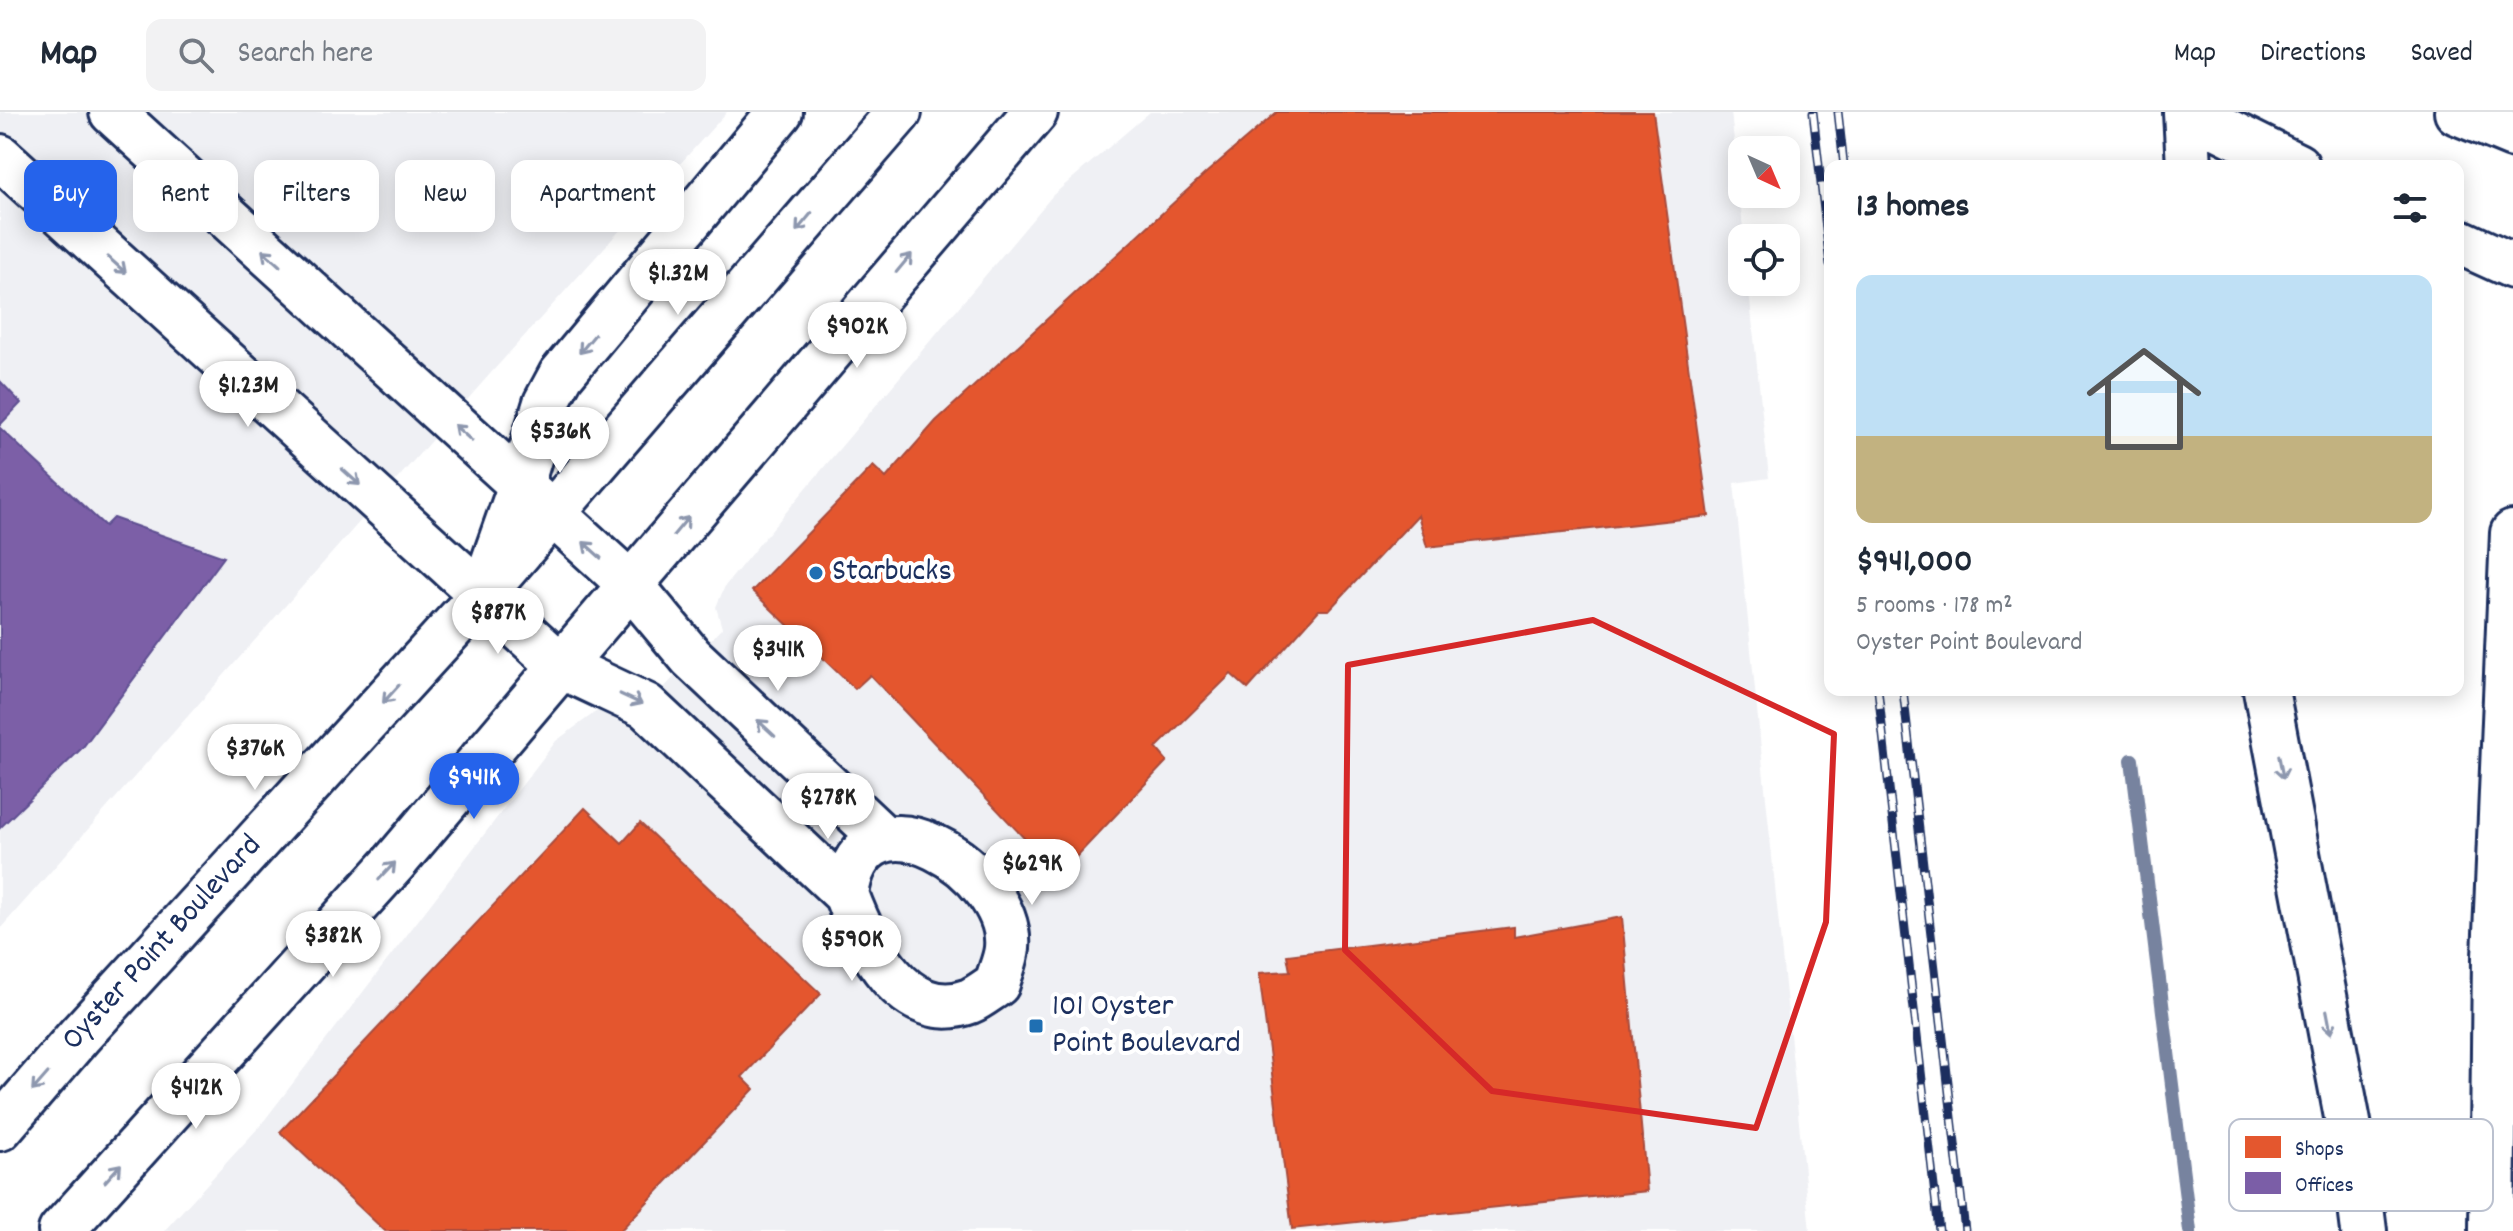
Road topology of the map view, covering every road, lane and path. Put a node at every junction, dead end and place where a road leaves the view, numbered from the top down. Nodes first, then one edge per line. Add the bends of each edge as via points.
1 (112, 112) edge
2 (780, 112) edge
3 (899, 112) edge
4 (1035, 112) edge
5 (2187, 112) edge
6 (2457, 112) edge
7 (2513, 135) edge
8 (0, 157) edge
9 (2189, 160) edge
10 (2285, 160) edge
11 (2464, 244) edge
12 (2513, 266) edge
13 (521, 485) junction
14 (554, 515) junction
15 (2513, 533) edge
16 (631, 585) junction
17 (482, 595) junction
18 (561, 666) junction
19 (2267, 696) edge
20 (884, 839) junction
21 (846, 894) junction
22 (2347, 1119) edge
23 (0, 1128) edge
24 (2493, 1140) edge
25 (2362, 1211) edge
26 (2492, 1211) edge
27 (61, 1231) edge
28 (2364, 1231) edge
29 (2492, 1231) edge

13 -> 1 main road
2 -> 13 main road via 561,375 546,403
3 -> 14 main road, Oyster Point Boulevard
16 -> 4 main road
5 - 9 main road
5 - 10 main road
6 - 7 main road
8 -> 17 main road
11 - 12 main road
13 - 14 main road
13 - 17 main road
16 -> 14 main road
14 - 17 main road, Oyster Point Boulevard
15 - 24 main road via 2495,957
16 - 18 main road
20 -> 16 main road via 691,657
17 - 18 main road
17 -> 23 main road, Oyster Point Boulevard
18 -> 21 main road via 646,706
27 -> 18 main road via 394,863
19 -> 22 main road
20 - 21 main road via 860,853 849,872
20 - 21 main road via 907,838 939,849 974,874 997,908 1008,946 997,984 970,1001 935,1006 904,989 861,933
25 -> 28 main road
26 - 29 main road

